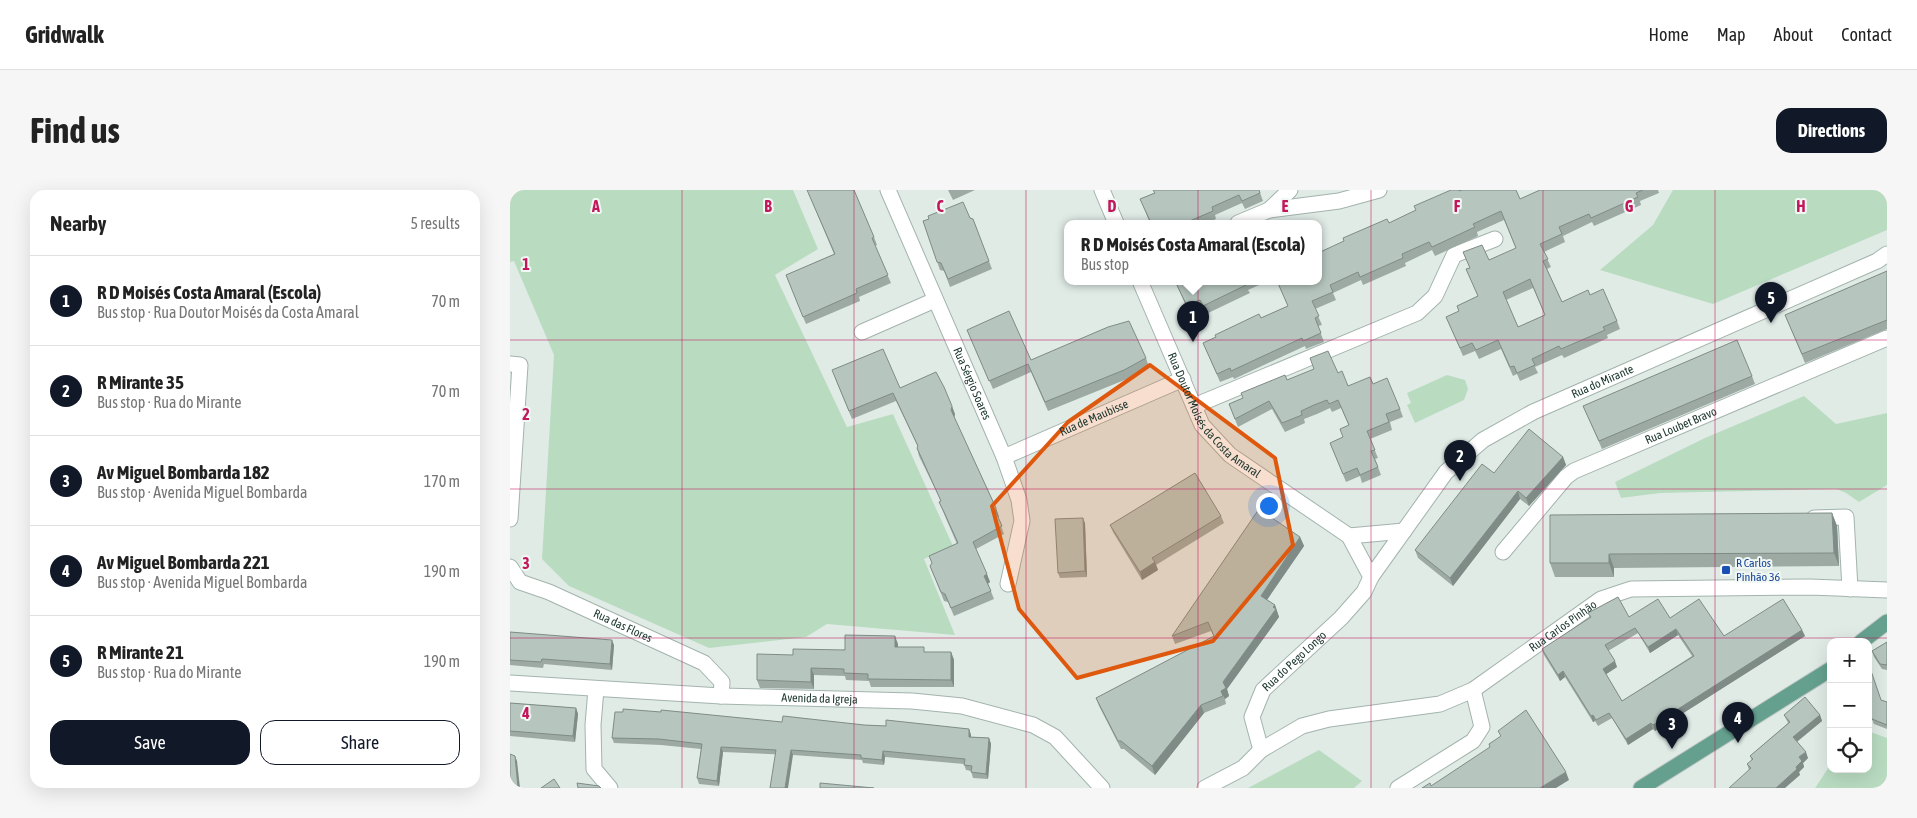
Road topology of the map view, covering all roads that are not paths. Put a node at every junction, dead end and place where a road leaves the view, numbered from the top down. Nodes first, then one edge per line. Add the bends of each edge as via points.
1 (888, 190) edge
2 (1102, 190) edge
3 (1290, 190) edge
4 (1317, 190) edge
5 (1379, 190) edge
6 (1338, 201) junction
7 (1269, 210) junction
8 (1115, 220) edge
9 (1245, 220) edge
10 (1495, 239) dead end
11 (1887, 254) edge
12 (1142, 285) edge
13 (935, 300) junction
14 (862, 332) dead end
15 (1887, 338) edge
16 (510, 364) edge
17 (1183, 379) junction
18 (1194, 406) junction
19 (1004, 457) junction
20 (1798, 518) edge
21 (510, 520) edge
22 (1404, 531) junction
23 (1349, 536) junction
24 (1503, 552) dead end
25 (510, 567) edge
26 (1371, 577) junction
27 (1008, 584) dead end
28 (1850, 589) junction
29 (1887, 590) edge
30 (1887, 622) edge
31 (1887, 636) edge
32 (1866, 638) edge
33 (1872, 645) edge
34 (1827, 667) edge
35 (1827, 671) edge
36 (1809, 681) junction
37 (510, 683) edge
38 (596, 688) junction
39 (1474, 690) junction
40 (721, 696) junction
41 (1261, 750) junction
42 (610, 788) edge
43 (1102, 788) edge
44 (1205, 788) edge
45 (1398, 788) edge
46 (1641, 788) edge

1 - 13 street, Rua Sérgio Soares
2 - 8 street
3 - 7 street
4 - 6 street via 1321,196
5 - 6 street
6 - 7 street
7 - 9 street
10 - 18 street via 1454,255 1435,296 1417,314
11 - 22 street, Rua do Mirante via 1533,412 1483,440 1446,472
12 - 17 street, Rua Doutor Moisés da Costa Amaral
13 - 14 street
13 - 19 street, Rua Sérgio Soares
15 - 24 street, Rua Loubet Bravo via 1574,471
16 - 21 street via 520,364
17 - 18 street, Rua Doutor Moisés da Costa Amaral
17 - 19 street, Rua de Maubisse
18 - 23 street, Rua Doutor Moisés da Costa Amaral via 1202,425 1230,455
19 - 27 street, Rua Sérgio Soares via 1019,500 1022,521
20 - 28 street via 1846,518
22 - 23 street
22 - 26 street, Rua do Mirante
23 - 26 street, Rua Doutor Moisés da Costa Amaral
25 - 40 street, Rua das Flores via 520,582 549,592 704,663 722,682
26 - 41 street, Rua do Pego Longo via 1364,592 1341,618 1263,690 1252,718
28 - 29 street, Rua Carlos Pinhão
28 - 39 street, Rua Carlos Pinhão via 1631,589 1600,599
30 - 32 main road
31 - 33 main road
34 - 36 main road
35 - 36 main road
36 - 46 main road
37 - 38 street, Avenida da Igreja
38 - 40 street, Avenida da Igreja
38 - 42 street via 594,769
39 - 41 street, Rua Carlos Pinhão via 1440,704 1329,719 1302,726
39 - 45 street via 1482,727 1473,741
40 - 43 street, Avenida da Igreja via 912,701 962,706 1033,725 1055,737
41 - 44 street via 1243,768

